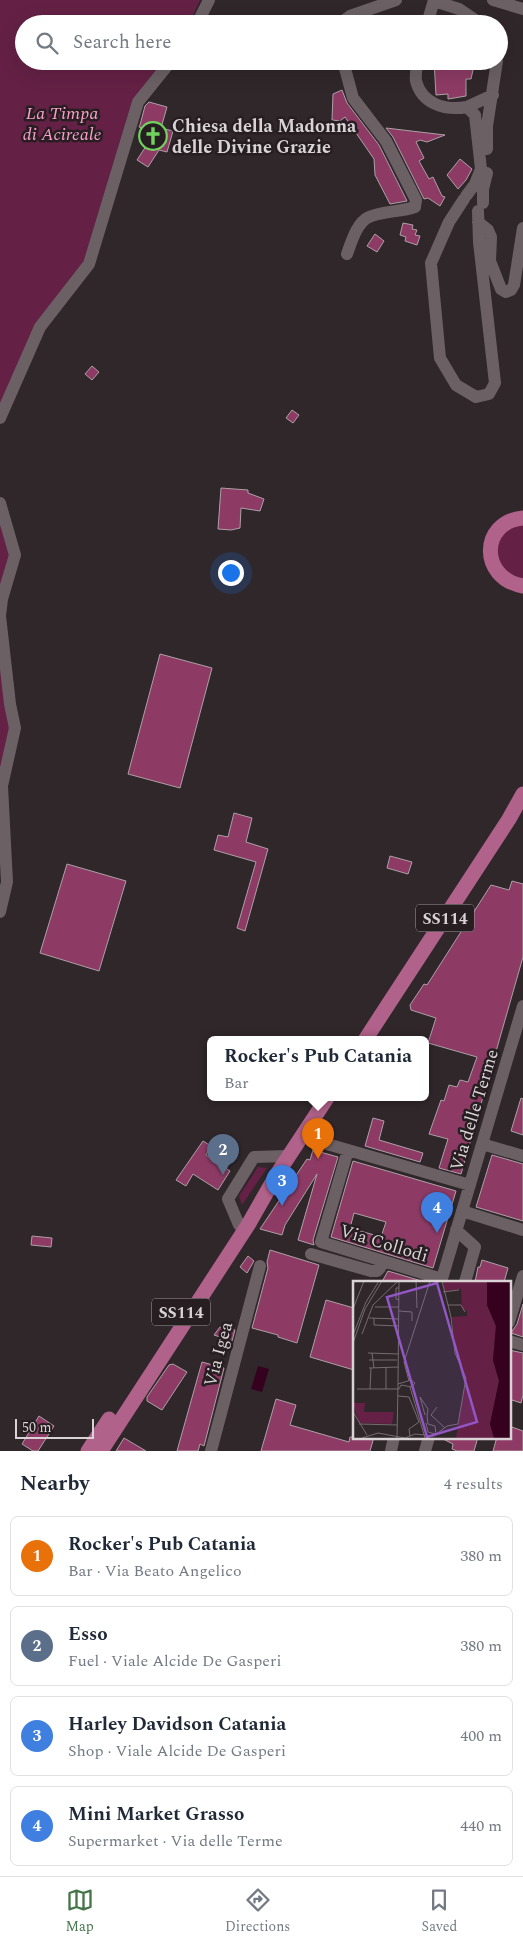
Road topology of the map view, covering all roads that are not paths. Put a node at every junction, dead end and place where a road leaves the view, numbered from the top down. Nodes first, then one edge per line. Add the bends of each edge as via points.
1 (209, 0) edge
2 (396, 0) edge
3 (493, 0) edge
4 (434, 1) edge
5 (523, 9) edge
6 (202, 15) edge
7 (353, 15) edge
8 (430, 15) edge
9 (468, 15) edge
10 (164, 70) edge
11 (345, 70) edge
12 (417, 70) edge
13 (496, 70) edge
14 (493, 95) junction
15 (467, 107) junction
16 (465, 198) junction
17 (480, 212) junction
18 (523, 228) edge
19 (347, 254) dead end
20 (0, 418) edge
21 (0, 503) edge
22 (521, 516) edge
23 (518, 585) edge
24 (523, 598) edge
25 (523, 794) edge
26 (0, 912) edge
27 (523, 1006) edge
28 (368, 1036) edge
29 (325, 1101) edge
30 (327, 1144) dead end
31 (482, 1144) junction
32 (348, 1150) junction
33 (288, 1156) junction
34 (523, 1156) edge
35 (277, 1174) junction
36 (470, 1185) junction
37 (462, 1211) junction
38 (239, 1225) junction
39 (456, 1230) junction
40 (523, 1230) edge
41 (311, 1254) dead end
42 (382, 1261) junction
43 (260, 1266) dead end
44 (523, 1276) edge
45 (441, 1281) edge
46 (465, 1281) edge
47 (510, 1319) edge
48 (510, 1341) edge
49 (523, 1345) edge
50 (128, 1409) junction
51 (394, 1438) edge
52 (429, 1438) edge
53 (88, 1451) edge
54 (97, 1451) edge
55 (101, 1451) edge
56 (211, 1451) edge
57 (390, 1451) edge
58 (425, 1451) edge

1 - 6 street
2 - 7 street
3 - 5 street
4 - 8 street
4 - 9 street
10 - 20 street via 138,102 89,264 40,327
11 - 19 street via 353,98 386,141 416,200 415,207 368,217 353,236
12 - 15 street via 416,80 425,98 441,107
13 - 14 street
14 - 15 street
14 - 17 street via 487,126 488,166
15 - 16 street via 475,115 481,169
16 - 17 street via 478,195
16 - 17 street via 449,222 431,264 440,358 456,385 476,397 489,394 495,383 479,242
17 - 18 street via 491,237 490,261 501,289 506,292 514,285
21 - 26 street via 16,555 0,616 15,728 2,786 8,882
22 - 23 main road via 507,522 494,536 490,555 497,573 504,580
23 - 24 main road
25 - 28 main road, SS114
27 - 31 street, Via delle Terme
29 - 33 main road, SS114
30 - 32 street
31 - 34 street
31 - 36 street, Via delle Terme
32 - 36 street
32 - 42 street, Via Collodi via 321,1242
33 - 35 main road, SS114
33 - 38 street via 254,1157 228,1199
35 - 38 main road, SS114
35 - 50 main road, SS114 via 248,1225
36 - 37 street, Via delle Terme
37 - 39 street, Via delle Terme
37 - 40 street
38 - 53 main road, SS114
39 - 45 street, Via delle Terme
39 - 46 street via 475,1247
41 - 42 street via 371,1271 377,1271
42 - 45 street, Via Collodi
43 - 56 street, Via Igea
44 - 47 street
48 - 49 street
50 - 54 street
50 - 55 main road, SS114
51 - 57 street
52 - 58 street

